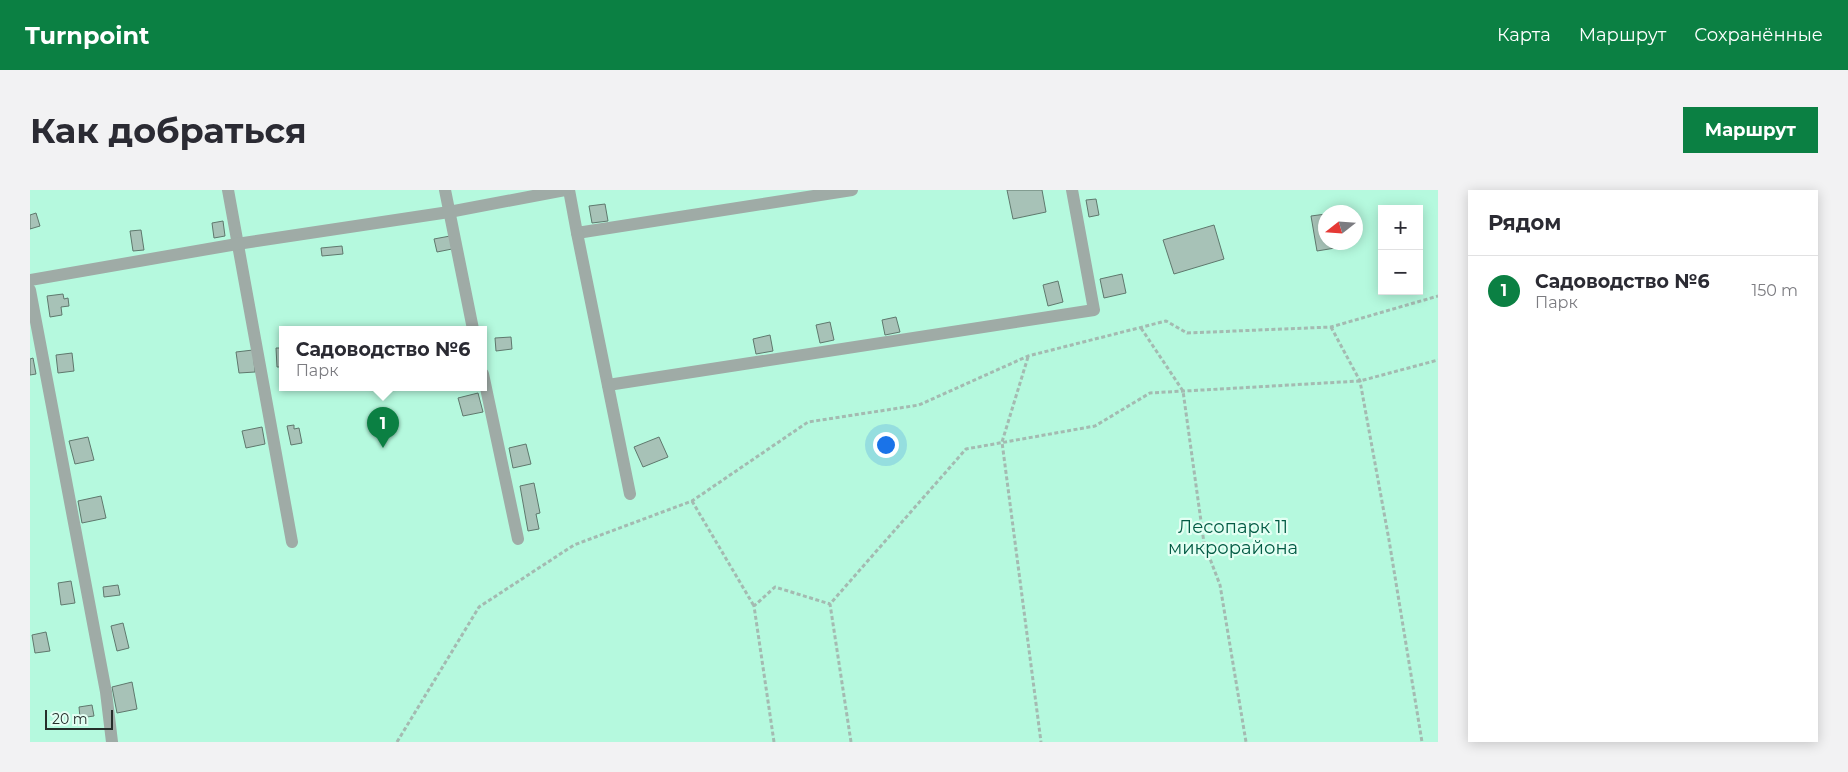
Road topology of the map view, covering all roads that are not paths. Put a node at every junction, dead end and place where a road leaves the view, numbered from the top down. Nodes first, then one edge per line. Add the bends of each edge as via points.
1 (228, 190) edge
2 (445, 190) edge
3 (565, 190) edge
4 (570, 190) edge
5 (852, 190) edge
6 (1072, 190) edge
7 (449, 212) junction
8 (577, 233) junction
9 (237, 244) junction
10 (30, 280) edge
11 (30, 290) edge
12 (473, 326) edge
13 (608, 385) junction
14 (487, 391) edge
15 (630, 494) dead end
16 (518, 539) dead end
17 (292, 542) dead end
18 (112, 742) edge

1 - 9 lane
2 - 7 lane
3 - 7 lane
4 - 8 lane
5 - 8 lane
6 - 13 lane via 1094,310
7 - 9 lane
7 - 12 lane
8 - 13 lane
9 - 10 lane
9 - 17 lane
11 - 18 lane via 106,692
13 - 15 lane
14 - 16 lane

